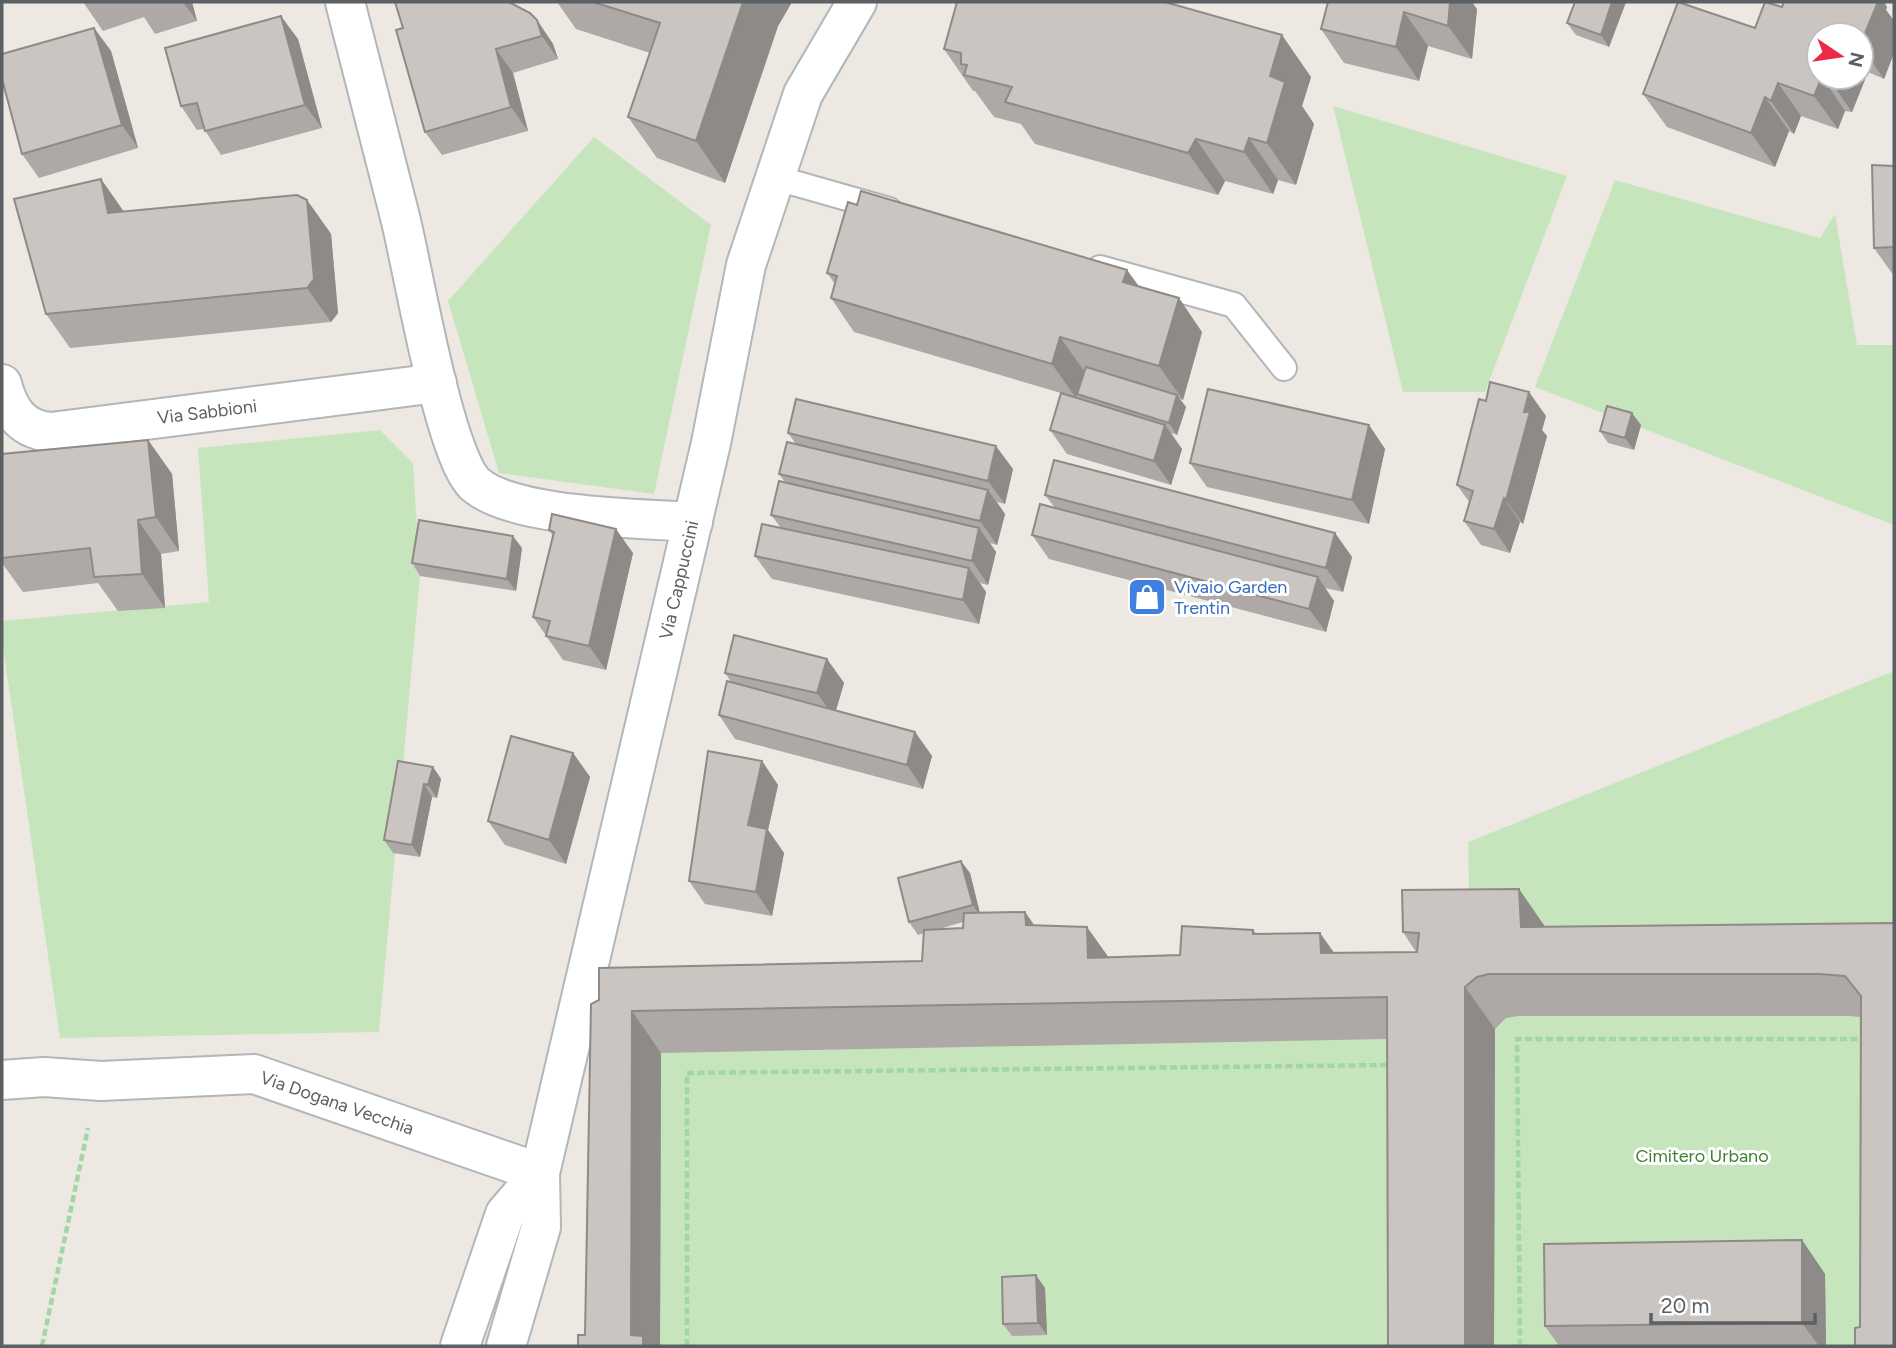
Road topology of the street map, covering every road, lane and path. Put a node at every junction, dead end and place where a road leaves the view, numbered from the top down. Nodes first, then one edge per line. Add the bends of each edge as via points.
1 (345, 2) edge
2 (857, 2) edge
3 (773, 177) junction
4 (918, 218) edge
5 (1076, 262) edge
6 (1284, 368) dead end
7 (438, 383) junction
8 (2, 384) edge
9 (693, 522) junction
10 (1877, 1040) edge
11 (1402, 1065) edge
12 (2, 1080) edge
13 (101, 1081) junction
14 (540, 1173) junction
15 (42, 1346) edge
16 (460, 1346) edge
17 (506, 1346) edge
18 (687, 1346) edge
19 (1520, 1346) edge

1 - 7 street
2 - 3 street, Via Cappuccini via 803,94
3 - 4 lane
3 - 9 street, Via Cappuccini via 746,265
5 - 6 lane via 1234,305
7 - 8 street, Via Sabbioni via 51,432 36,431 16,417
7 - 9 street via 457,457 475,485 492,496 545,509
9 - 14 street, Via Cappuccini
10 - 19 path via 1517,1039
11 - 18 path via 687,1073
12 - 13 street, Via Dogana Vecchia
13 - 14 street, Via Dogana Vecchia via 254,1074
13 - 15 path via 78,1165
14 - 16 street, Via Cappuccini via 505,1214
14 - 17 street, Via Cappuccini via 541,1227

